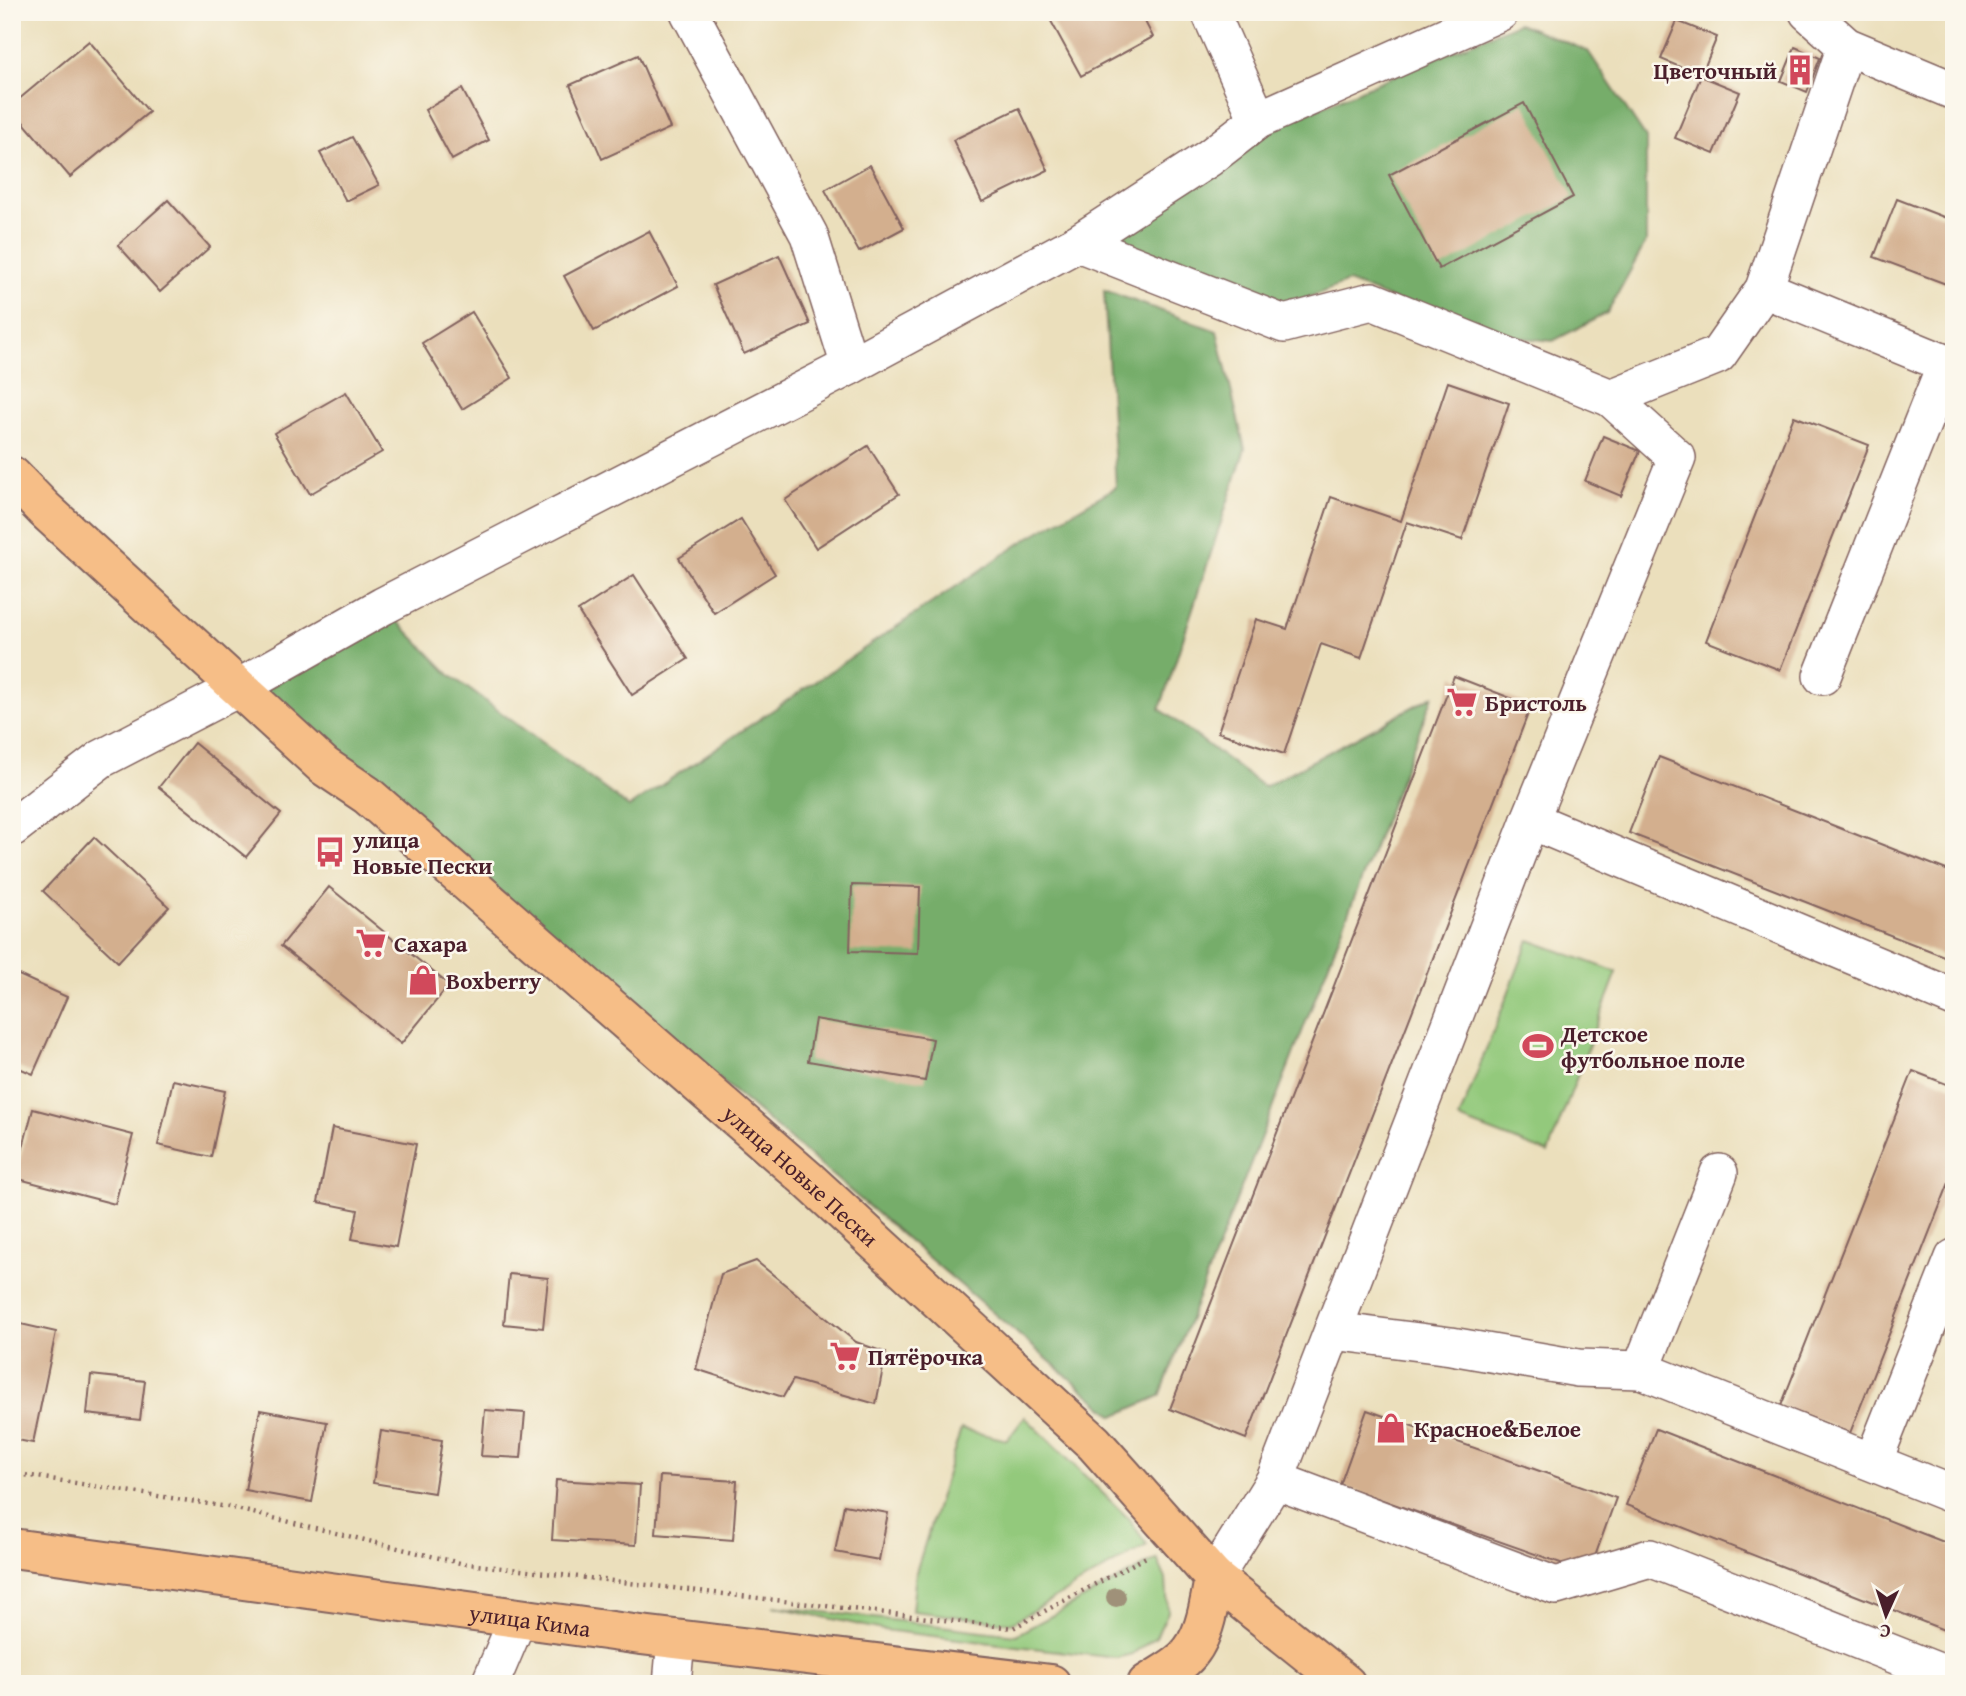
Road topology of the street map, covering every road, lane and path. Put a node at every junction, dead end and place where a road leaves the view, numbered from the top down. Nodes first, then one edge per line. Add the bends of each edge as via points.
1 (690, 12) edge
2 (1210, 12) edge
3 (1500, 12) edge
4 (1808, 12) edge
5 (1846, 47) junction
6 (1954, 91) edge
7 (1258, 120) junction
8 (1078, 243) junction
9 (1764, 289) junction
10 (1950, 365) edge
11 (850, 366) junction
12 (1611, 398) junction
13 (12, 476) edge
14 (1822, 676) dead end
15 (240, 687) junction
16 (1530, 820) junction
17 (12, 828) edge
18 (1954, 998) edge
19 (1719, 1173) dead end
20 (1954, 1258) edge
21 (1333, 1331) junction
22 (1642, 1370) junction
23 (1873, 1462) junction
24 (12, 1473) edge
25 (1275, 1480) junction
26 (1954, 1495) edge
27 (1180, 1540) junction
28 (12, 1548) edge
29 (1214, 1578) junction
30 (518, 1618) junction
31 (676, 1639) junction
32 (1954, 1678) edge
33 (491, 1684) edge
34 (672, 1684) edge
35 (1051, 1684) edge
36 (1147, 1684) edge
37 (1346, 1684) edge

1 - 11 street via 809,235
2 - 7 street
3 - 7 street
4 - 5 street
5 - 6 street
5 - 9 street
7 - 8 street via 1209,158
8 - 11 street
8 - 12 street via 1284,324 1372,301
9 - 10 street
9 - 12 street via 1718,355
10 - 14 street
11 - 15 street via 383,606
12 - 16 street via 1677,458
13 - 15 main road, улица Новые Пески
15 - 17 street via 101,759
15 - 27 main road, улица Новые Пески via 324,766 367,795 806,1178 1094,1443
16 - 18 street
16 - 21 street
19 - 22 street
20 - 23 street
21 - 22 street via 1578,1368
21 - 25 street
22 - 23 street
23 - 26 street
24 - 27 path via 228,1507 460,1563 1013,1628
25 - 29 street
25 - 32 street via 1556,1586 1650,1558
27 - 29 main road, улица Новые Пески
28 - 30 main road, улица Кима
29 - 36 main road via 1199,1637 1185,1658
29 - 37 main road, улица Новые Пески
30 - 31 main road, улица Кима
30 - 33 street
31 - 34 street
31 - 35 main road, улица Кима

